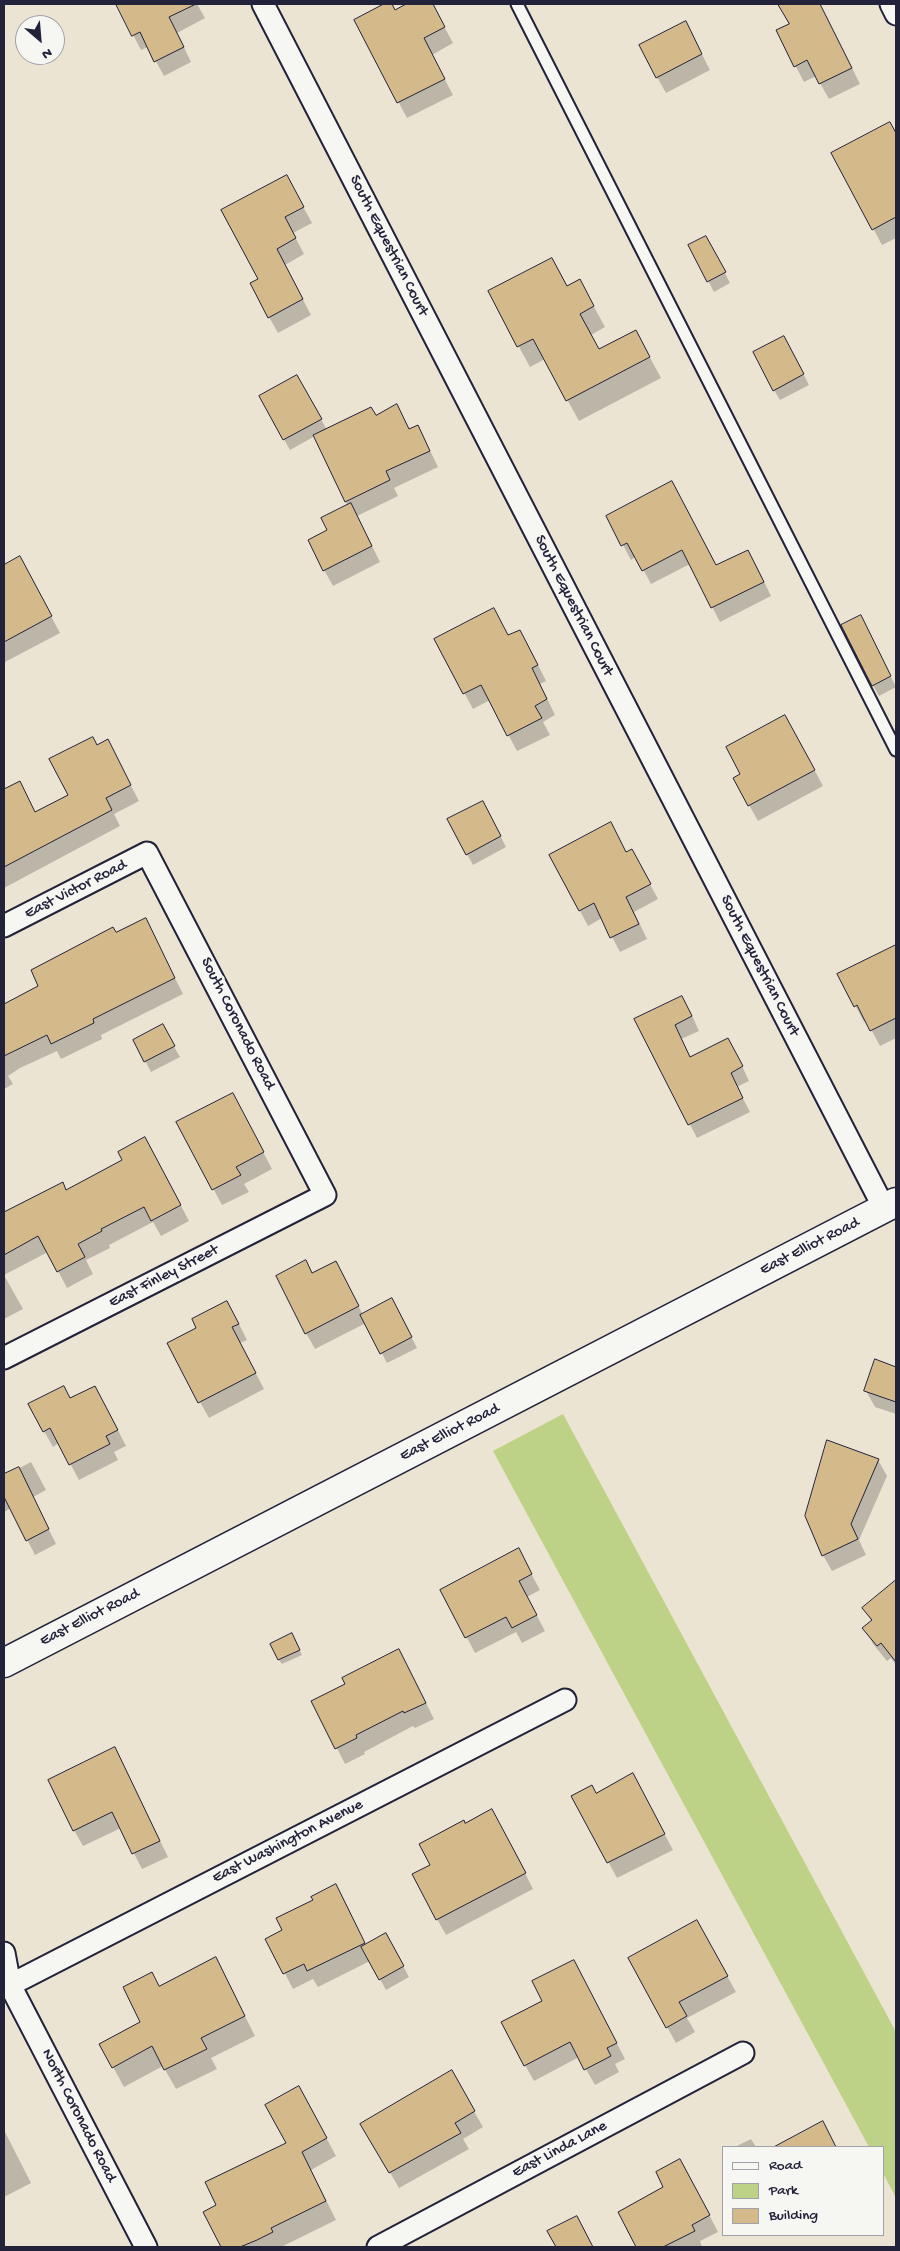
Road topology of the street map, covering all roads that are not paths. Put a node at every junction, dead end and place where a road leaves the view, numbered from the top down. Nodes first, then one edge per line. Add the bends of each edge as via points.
1 (263, 4) edge
2 (517, 4) edge
3 (891, 4) edge
4 (896, 14) edge
5 (896, 750) edge
6 (148, 853) joint
7 (4, 926) edge
8 (325, 1195) joint
9 (890, 1205) edge
10 (4, 1358) edge
11 (4, 1663) edge
12 (565, 1700) dead end
13 (4, 1953) edge
14 (7, 1982) edge
15 (743, 2053) dead end
16 (146, 2247) edge
17 (378, 2247) edge

1 - 9 street, South Equestrian Court
2 - 5 lane
3 - 4 street
6 - 7 street, East Victor Road
6 - 8 street, South Coronado Road
8 - 10 street, East Finley Street
9 - 11 main road, East Elliot Road
12 - 14 street, East Washington Avenue
13 - 14 street, North Coronado Road
14 - 16 street, North Coronado Road
15 - 17 street, East Linda Lane

